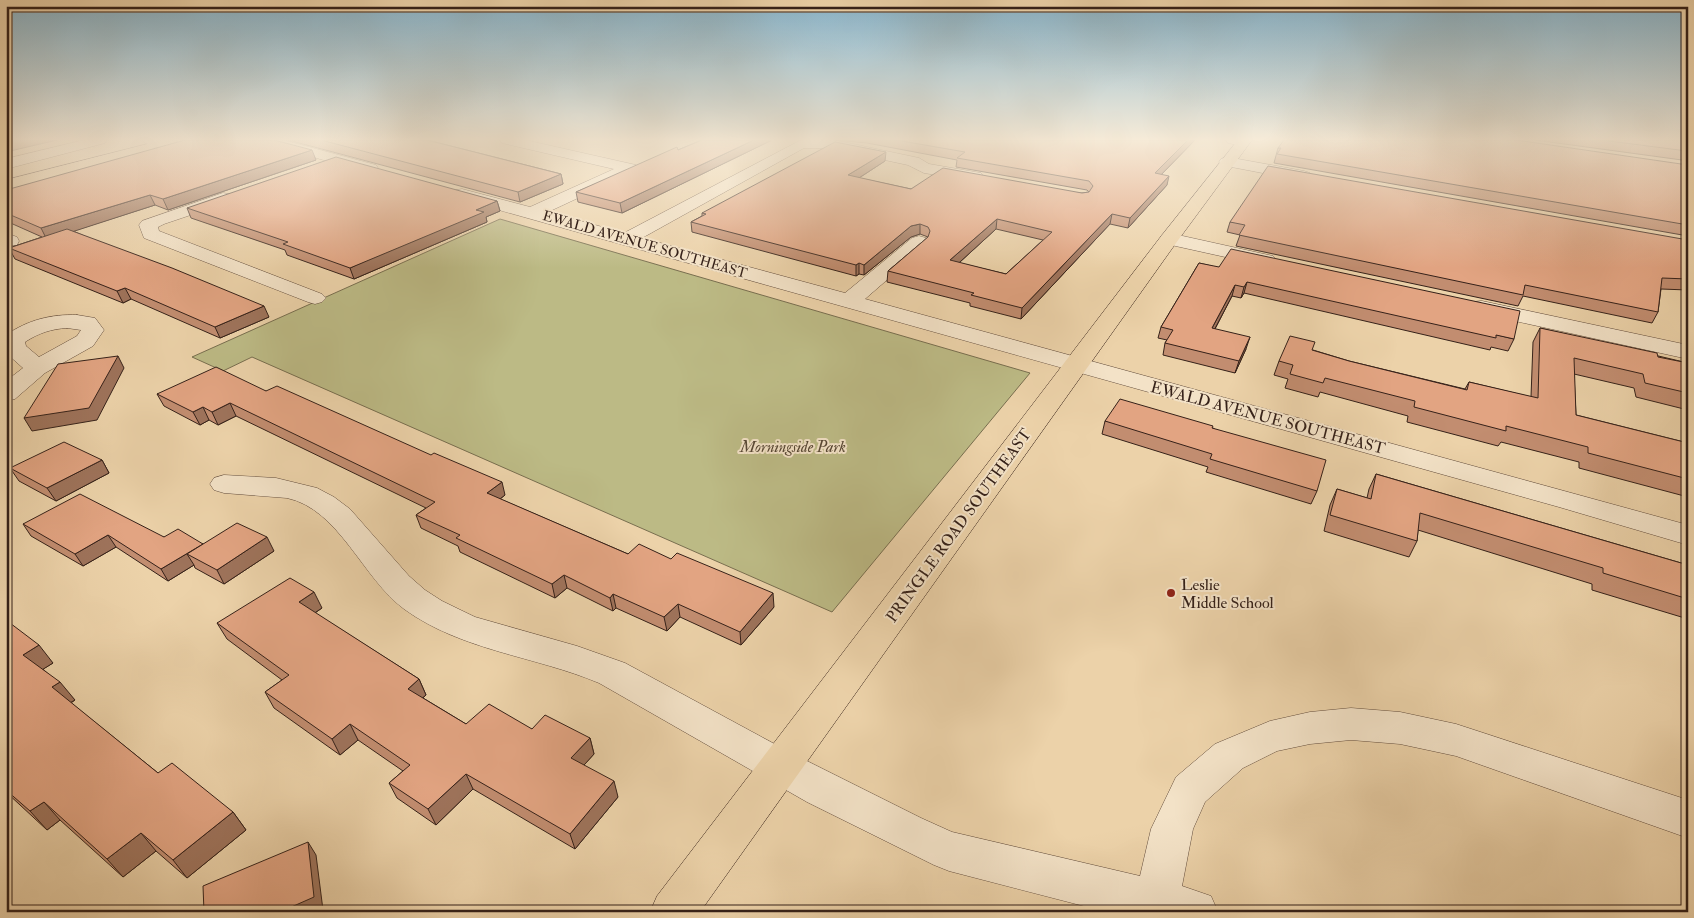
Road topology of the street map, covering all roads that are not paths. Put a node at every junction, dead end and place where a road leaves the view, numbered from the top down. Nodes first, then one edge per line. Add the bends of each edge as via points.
1 (598, 183) edge
2 (729, 183) edge
3 (1210, 183) edge
4 (440, 188) edge
5 (236, 194) edge
6 (532, 213) junction
7 (626, 239) junction
8 (1169, 239) junction
9 (919, 242) edge
10 (1284, 264) edge
11 (315, 298) dead end
12 (849, 301) junction
13 (1467, 304) edge
14 (1688, 352) edge
15 (1078, 364) junction
16 (37, 368) dead end
17 (6, 394) edge
18 (224, 484) dead end
19 (1688, 535) edge
20 (782, 767) junction
21 (1688, 818) edge
22 (1169, 908) edge
23 (674, 912) edge

1 - 6 street
2 - 7 street
3 - 8 main road, PRINGLE ROAD SOUTHEAST
4 - 6 street, EWALD AVENUE SOUTHEAST
5 - 11 street via 148,225 150,234
6 - 7 street, EWALD AVENUE SOUTHEAST
7 - 12 street, EWALD AVENUE SOUTHEAST
8 - 10 street
8 - 15 main road, PRINGLE ROAD SOUTHEAST
9 - 12 street
12 - 15 street, EWALD AVENUE SOUTHEAST
13 - 14 street
15 - 19 street, EWALD AVENUE SOUTHEAST
15 - 20 main road, PRINGLE ROAD SOUTHEAST
16 - 17 street
18 - 20 street via 287,489 308,495 333,512 396,583 428,608 466,627 597,666
20 - 22 street via 913,836 949,851
20 - 23 main road, PRINGLE ROAD SOUTHEAST
21 - 22 street via 1456,740 1400,728 1361,725 1310,728 1270,737 1229,756 1190,790 1172,829

